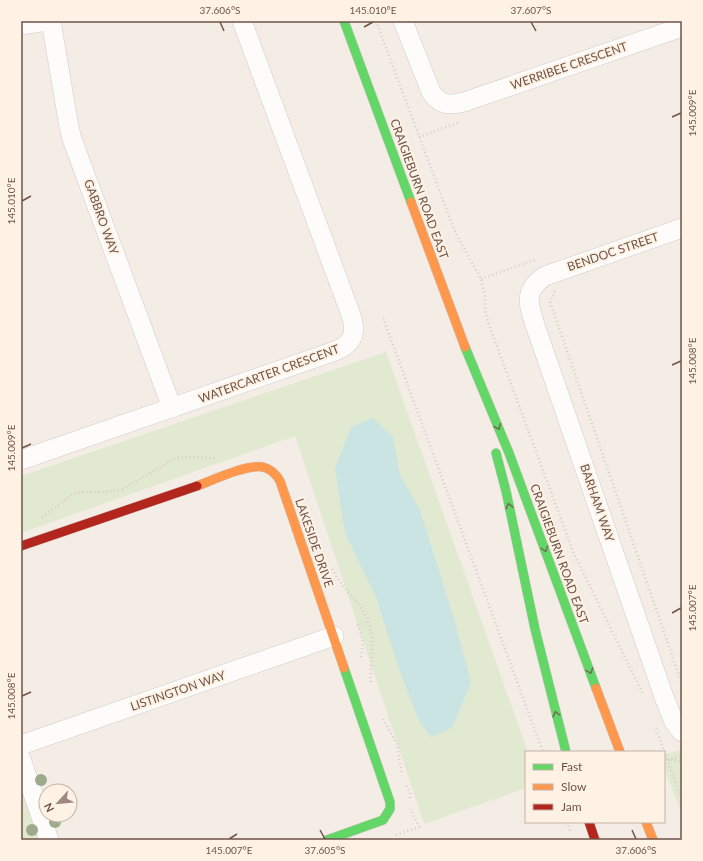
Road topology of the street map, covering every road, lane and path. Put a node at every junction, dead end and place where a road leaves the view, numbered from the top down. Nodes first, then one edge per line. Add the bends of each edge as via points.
1 (47, 21) edge
2 (51, 21) edge
3 (242, 21) edge
4 (344, 21) edge
5 (376, 21) edge
6 (403, 21) edge
7 (21, 25) edge
8 (682, 27) edge
9 (456, 104) junction
10 (419, 137) junction
11 (682, 228) edge
12 (545, 276) joint
13 (556, 291) dead end
14 (383, 318) dead end
15 (472, 366) junction
16 (172, 408) junction
17 (490, 432) dead end
18 (494, 447) dead end
19 (220, 458) dead end
20 (21, 460) edge
21 (39, 519) dead end
22 (21, 546) edge
23 (331, 567) dead end
24 (368, 621) dead end
25 (334, 636) junction
26 (682, 684) edge
27 (643, 695) dead end
28 (653, 722) dead end
29 (682, 732) edge
30 (21, 745) edge
31 (543, 751) edge
32 (566, 751) edge
33 (620, 751) edge
34 (664, 751) edge
35 (665, 752) edge
36 (682, 756) edge
37 (21, 759) edge
38 (668, 760) junction
39 (682, 761) edge
40 (682, 800) edge
41 (589, 823) edge
42 (646, 823) edge
43 (49, 840) edge
44 (327, 840) edge
45 (595, 840) edge
46 (653, 840) edge

1 - 7 street
2 - 16 street, GABBRO WAY via 72,139
3 - 16 street, WATERCARTER CRESCENT via 354,323 354,336 340,349
4 - 15 main road, CRAIGIEBURN ROAD EAST
5 - 10 path
6 - 9 street via 431,92 441,103
8 - 9 street, WERRIBEE CRESCENT
9 - 10 path via 462,122
10 - 27 path via 455,232 481,279 486,296 488,322 574,554
11 - 12 street, BENDOC STREET
12 - 29 street, BARHAM WAY via 531,289 529,306 664,697 674,722
13 - 26 path via 550,302
14 - 31 path
15 - 17 main road, CRAIGIEBURN ROAD EAST
15 -> 33 main road, CRAIGIEBURN ROAD EAST via 509,453
16 - 20 street, WATERCARTER CRESCENT
32 -> 18 main road via 550,695 506,491
19 - 21 path via 181,457 172,460 123,489 80,492 72,495
22 - 25 main road, LAKESIDE DRIVE via 252,467 266,467 276,474 280,481
23 - 24 path via 363,610
25 - 30 street, LISTINGTON WAY
25 - 44 main road, LAKESIDE DRIVE via 390,802 390,809 382,820
28 - 34 path
35 - 38 path
36 - 38 path
37 - 43 street
38 - 39 path
38 - 40 path
41 - 45 main road
42 - 46 main road

